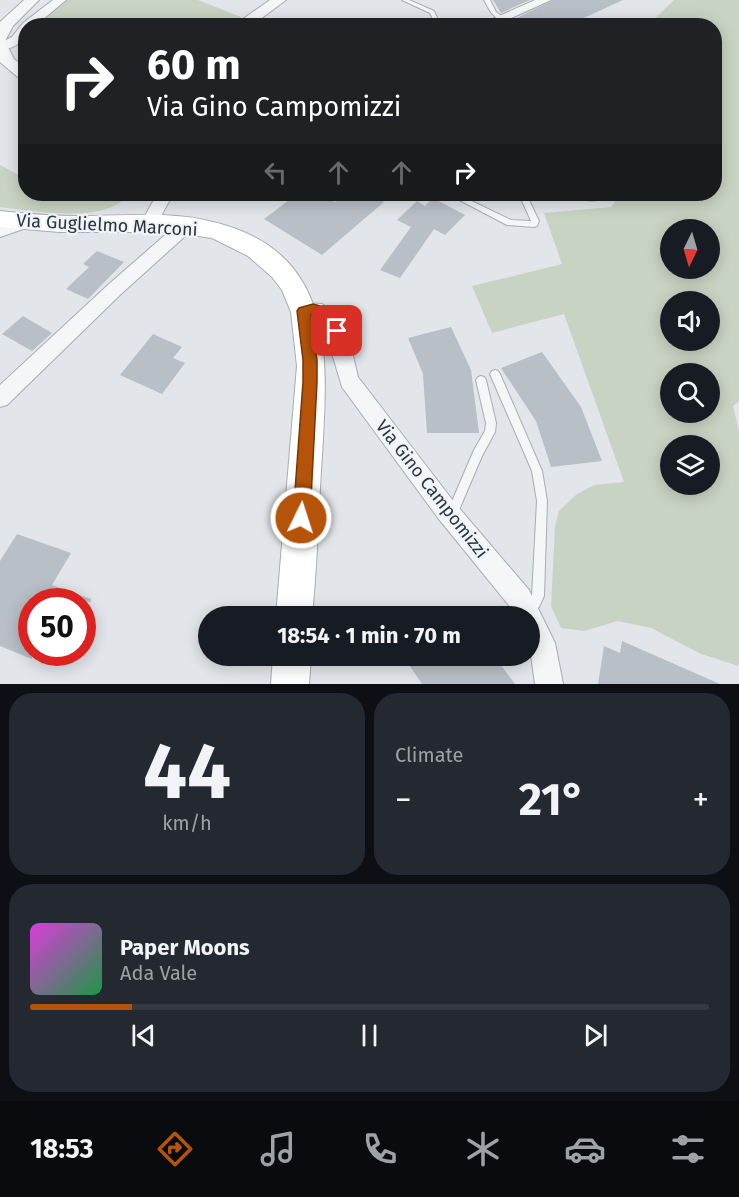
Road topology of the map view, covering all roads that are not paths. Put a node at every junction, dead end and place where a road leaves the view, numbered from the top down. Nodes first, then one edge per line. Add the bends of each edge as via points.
1 (32, 0) edge
2 (60, 0) edge
3 (279, 0) edge
4 (405, 0) edge
5 (487, 0) edge
6 (545, 0) edge
7 (36, 18) edge
8 (252, 18) edge
9 (435, 18) edge
10 (501, 18) joint
11 (18, 37) edge
12 (0, 38) edge
13 (0, 45) edge
14 (18, 70) edge
15 (161, 201) edge
16 (466, 201) edge
17 (526, 201) edge
18 (13, 220) edge
19 (149, 223) junction
20 (186, 226) junction
21 (0, 231) edge
22 (303, 311) junction
23 (495, 374) dead end
24 (481, 380) dead end
25 (0, 398) edge
26 (451, 515) junction
27 (295, 606) edge
28 (524, 606) edge
29 (532, 606) edge
30 (540, 637) edge
31 (291, 666) edge
32 (290, 684) edge
33 (549, 684) edge

1 - 12 street via 6,24
2 - 7 street
3 - 8 street
4 - 9 lane via 432,12
5 - 10 lane
6 - 10 street
11 - 13 street
13 - 14 street via 7,61
15 - 19 street
16 - 17 lane via 510,224 534,225
18 - 19 main road, Via Guglielmo Marconi
18 - 21 street
19 - 20 main road, Via Guglielmo Marconi
20 - 22 main road, Via Guglielmo Marconi via 214,230 260,251 280,270
20 - 25 street
22 - 26 street, Via Gino Campomizzi via 322,312 330,318 349,381
22 - 27 main road, Via Guglielmo Marconi via 310,360 310,405
23 - 29 lane via 537,471 542,501 538,596
24 - 26 lane via 490,432
26 - 28 street, Via Gino Campomizzi
30 - 33 street, Via Gino Campomizzi
31 - 32 main road

